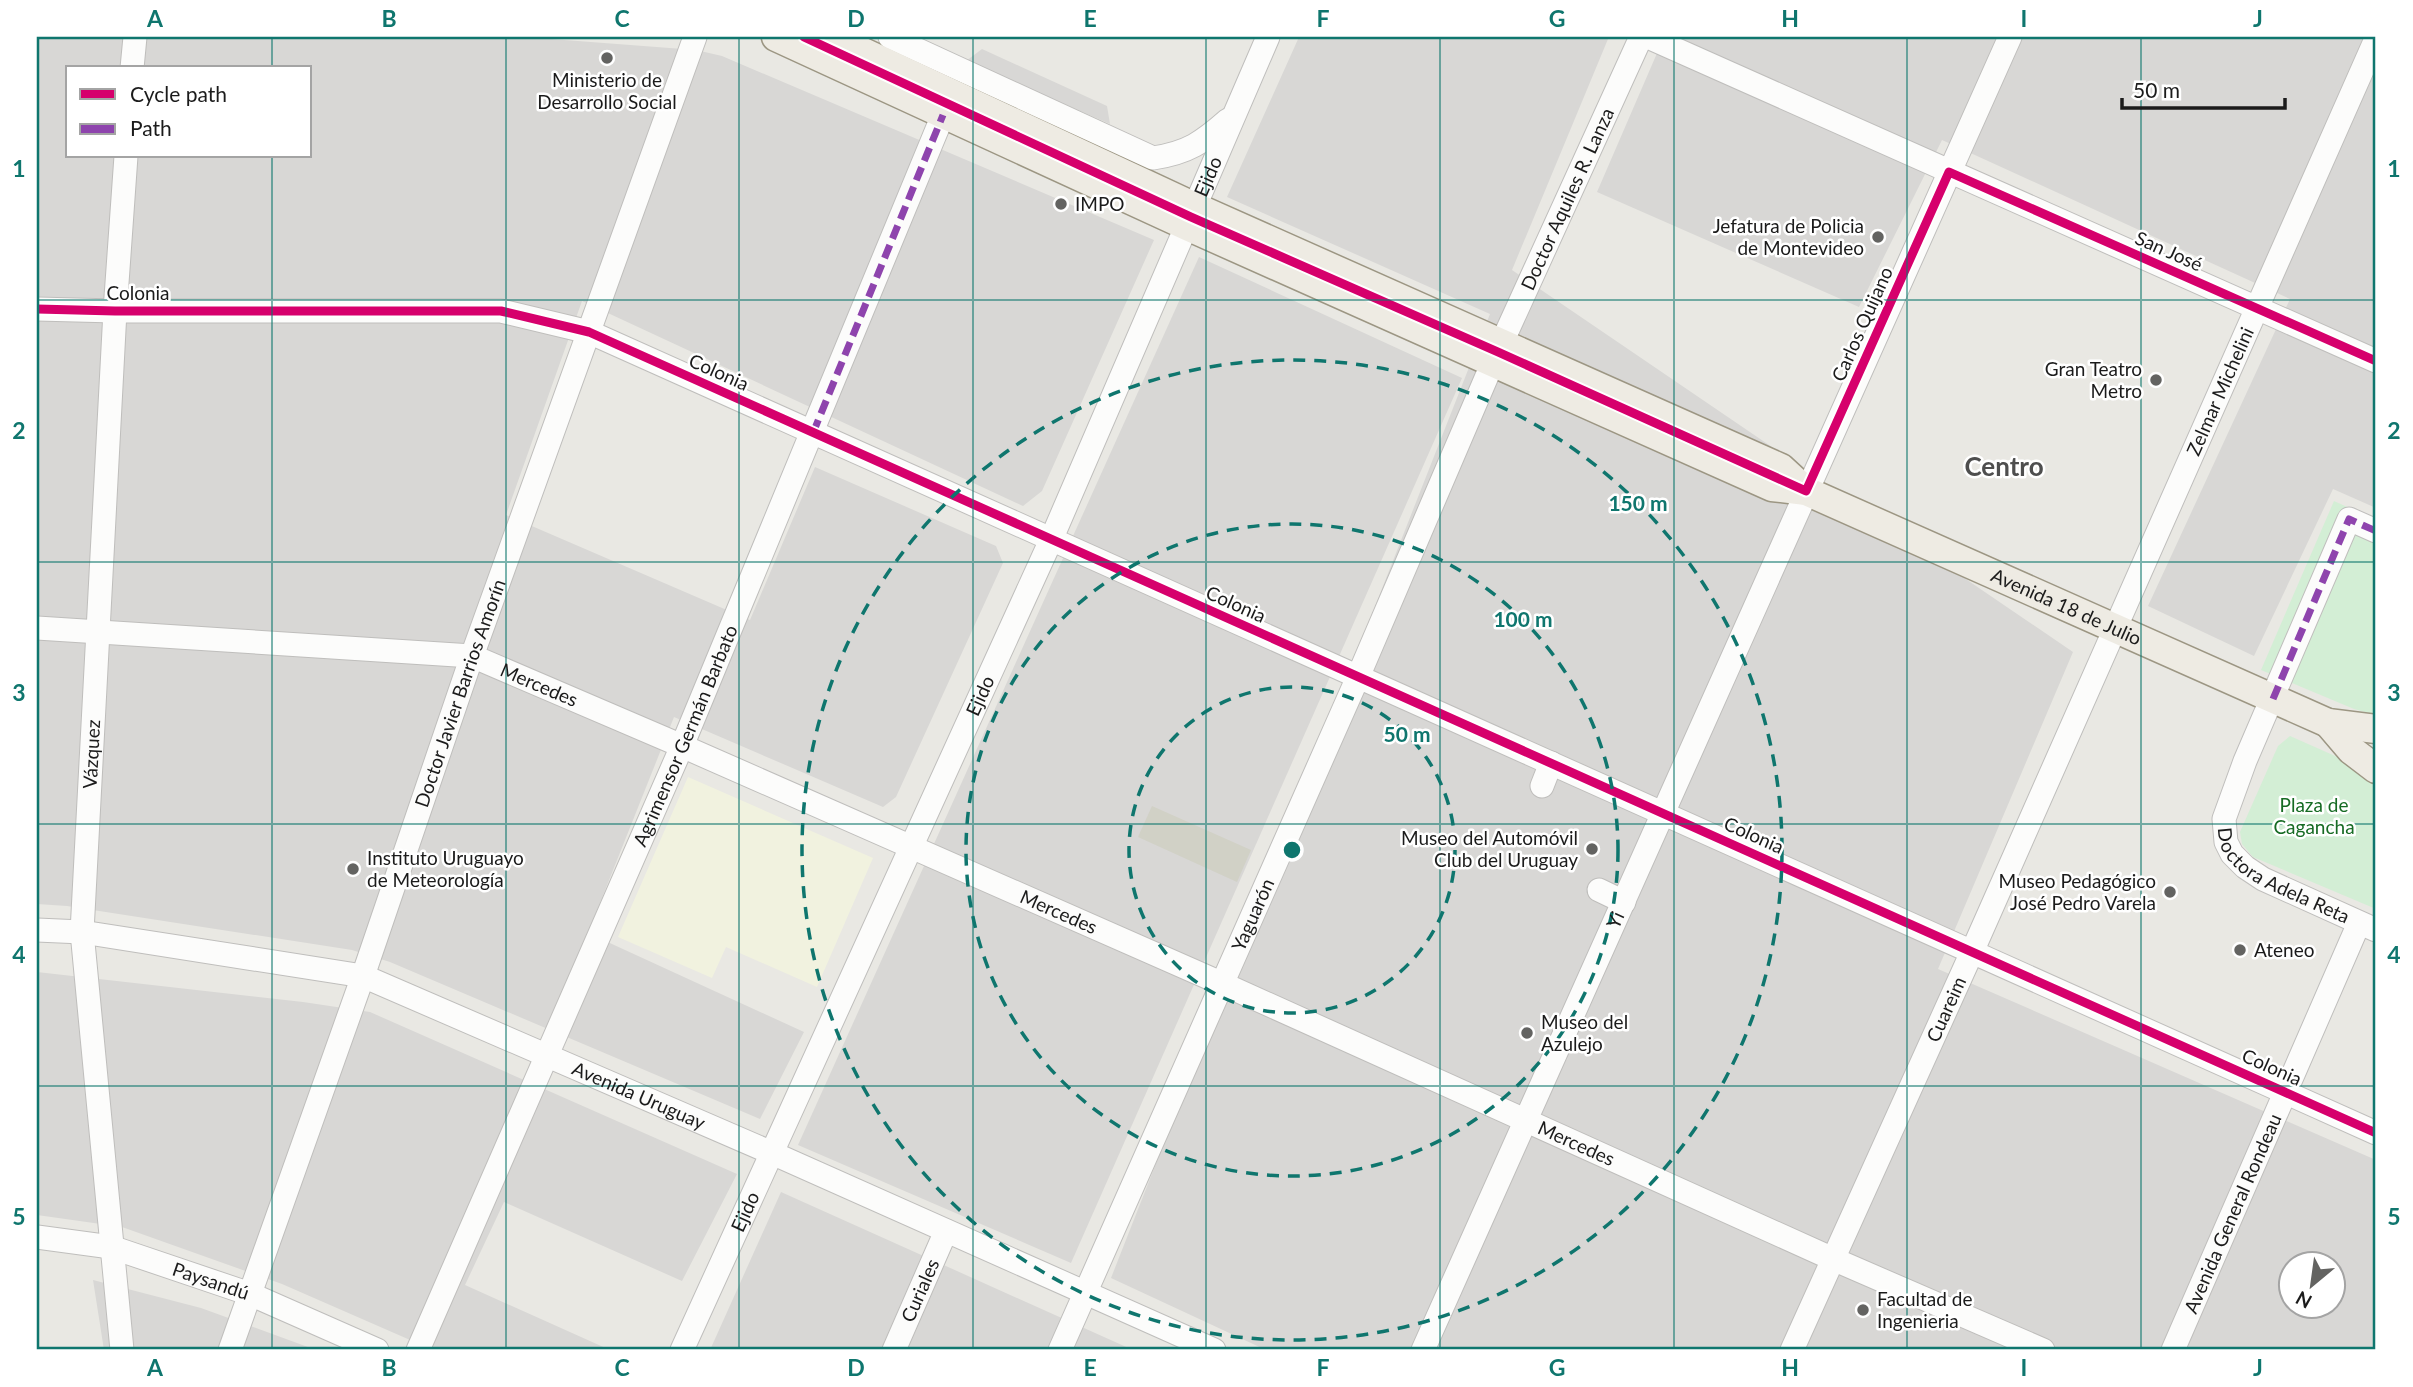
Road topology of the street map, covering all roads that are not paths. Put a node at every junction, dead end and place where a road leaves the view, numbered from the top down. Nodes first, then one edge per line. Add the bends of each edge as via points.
1 (135, 37) edge
2 (695, 37) edge
3 (776, 37) edge
4 (831, 37) edge
5 (890, 37) edge
6 (1268, 37) edge
7 (1641, 37) edge
8 (1648, 37) edge
9 (2010, 37) edge
10 (2376, 39) edge
11 (132, 66) edge
12 (943, 115) junction
13 (1059, 115) junction
14 (1233, 116) junction
15 (126, 158) edge
16 (1090, 158) junction
17 (1153, 158) junction
18 (1949, 172) junction
19 (1191, 217) junction
20 (37, 309) edge
21 (2255, 309) junction
22 (115, 311) junction
23 (589, 332) junction
24 (1498, 352) junction
25 (2376, 361) edge
26 (813, 433) junction
27 (1807, 491) junction
28 (2376, 531) edge
29 (1051, 540) junction
30 (37, 628) edge
31 (2115, 630) junction
32 (99, 631) junction
33 (472, 656) junction
34 (1358, 677) junction
35 (2273, 699) junction
36 (2328, 723) junction
37 (2376, 729) edge
38 (682, 746) junction
39 (1551, 763) junction
40 (2376, 769) edge
41 (1542, 786) dead end
42 (1664, 814) junction
43 (911, 847) junction
44 (1599, 890) dead end
45 (1625, 902) junction
46 (2368, 927) edge
47 (37, 930) edge
48 (82, 932) junction
49 (1972, 952) junction
50 (363, 976) junction
51 (1223, 984) junction
52 (547, 1055) junction
53 (2285, 1092) junction
54 (1527, 1119) junction
55 (2376, 1133) edge
56 (772, 1153) junction
57 (946, 1231) junction
58 (37, 1237) edge
59 (111, 1247) junction
60 (1833, 1259) junction
61 (1086, 1293) junction
62 (250, 1294) junction
63 (122, 1350) edge
64 (230, 1350) edge
65 (377, 1350) edge
66 (418, 1350) edge
67 (682, 1350) edge
68 (894, 1350) edge
69 (1060, 1350) edge
70 (1214, 1350) edge
71 (1423, 1350) edge
72 (1792, 1350) edge
73 (2043, 1350) edge
74 (2173, 1350) edge

1 - 11 street
2 - 23 street, Doctor Javier Barrios Amorín
3 - 12 main road, Avenida 18 de Julio
4 - 16 main road, Avenida 18 de Julio
5 - 13 street, Avenida 18 de Julio
6 - 14 street, Ejido
7 - 24 street, Doctor Aquiles R. Lanza
8 - 18 street, San José
9 - 18 street, Carlos Quijano
10 - 21 street, Zelmar Michelini
12 - 19 main road, Avenida 18 de Julio
12 - 26 street, Agrimensor Germán Barbato
13 - 16 street, Avenida 18 de Julio
13 - 17 street, Avenida 18 de Julio
14 - 17 street, Avenida 18 de Julio via 1193,148
14 - 19 street, Ejido
15 - 22 street, Vázquez
16 - 17 street, Avenida 18 de Julio
16 - 19 main road, Avenida 18 de Julio
18 - 21 street, San José
18 - 27 street, Carlos Quijano
19 - 24 main road, Avenida 18 de Julio
19 - 29 street, Ejido
20 - 22 street, Colonia
21 - 25 street, San José
21 - 31 street, Zelmar Michelini
22 - 23 street, Colonia via 501,311
22 - 32 street, Vázquez
23 - 26 street, Colonia
23 - 33 street, Doctor Javier Barrios Amorín
24 - 27 main road, Avenida 18 de Julio via 1772,487
24 - 34 street, Yaguarón
26 - 29 street, Colonia
26 - 38 street, Agrimensor Germán Barbato
27 - 31 main road, Avenida 18 de Julio
27 - 42 street, Yi
28 - 35 street via 2349,519
29 - 34 street, Colonia
29 - 43 street, Ejido
30 - 32 street, Mercedes
31 - 35 main road, Avenida 18 de Julio
31 - 49 street, Cuareim
32 - 33 street, Mercedes
32 - 48 street, Vázquez
33 - 38 street, Mercedes
33 - 50 street, Doctor Javier Barrios Amorín
34 - 39 street, Colonia
34 - 51 street, Yaguarón
35 - 36 main road, Avenida 18 de Julio
35 - 46 street, Doctora Adela Reta via 2231,796 2224,818 2226,842 2232,855 2263,878
36 - 37 main road, Avenida 18 de Julio
36 - 40 main road, Avenida 18 de Julio via 2351,750
38 - 43 street, Mercedes
38 - 52 street, Agrimensor Germán Barbato
39 - 41 street
39 - 42 street, Colonia
42 - 45 street, Yi
42 - 49 street, Colonia
43 - 51 street, Mercedes
43 - 56 street, Ejido
44 - 45 street
45 - 54 street, Yi
46 - 53 street, Avenida General Rondeau
47 - 48 street, Avenida Uruguay
48 - 50 street, Avenida Uruguay
48 - 59 street, Vázquez
49 - 53 street, Colonia
49 - 60 street, Cuareim
50 - 52 street, Avenida Uruguay
50 - 62 street, Doctor Javier Barrios Amorín
51 - 54 street, Mercedes
51 - 61 street, Yaguarón
52 - 56 street, Avenida Uruguay
52 - 66 street, Agrimensor Germán Barbato
53 - 55 street, Colonia
53 - 74 street, Avenida General Rondeau
54 - 60 street, Mercedes
54 - 71 street, Yi
56 - 57 street, Avenida Uruguay
56 - 67 street, Ejido
57 - 61 street, Avenida Uruguay
57 - 68 street, Curiales
58 - 59 street, Paysandú
59 - 62 street, Paysandú
59 - 63 street, Vázquez
60 - 72 street, Cuareim
60 - 73 street, Mercedes
61 - 69 street, Yaguarón
61 - 70 street, Avenida Uruguay
62 - 64 street, Doctor Javier Barrios Amorín
62 - 65 street, Paysandú

